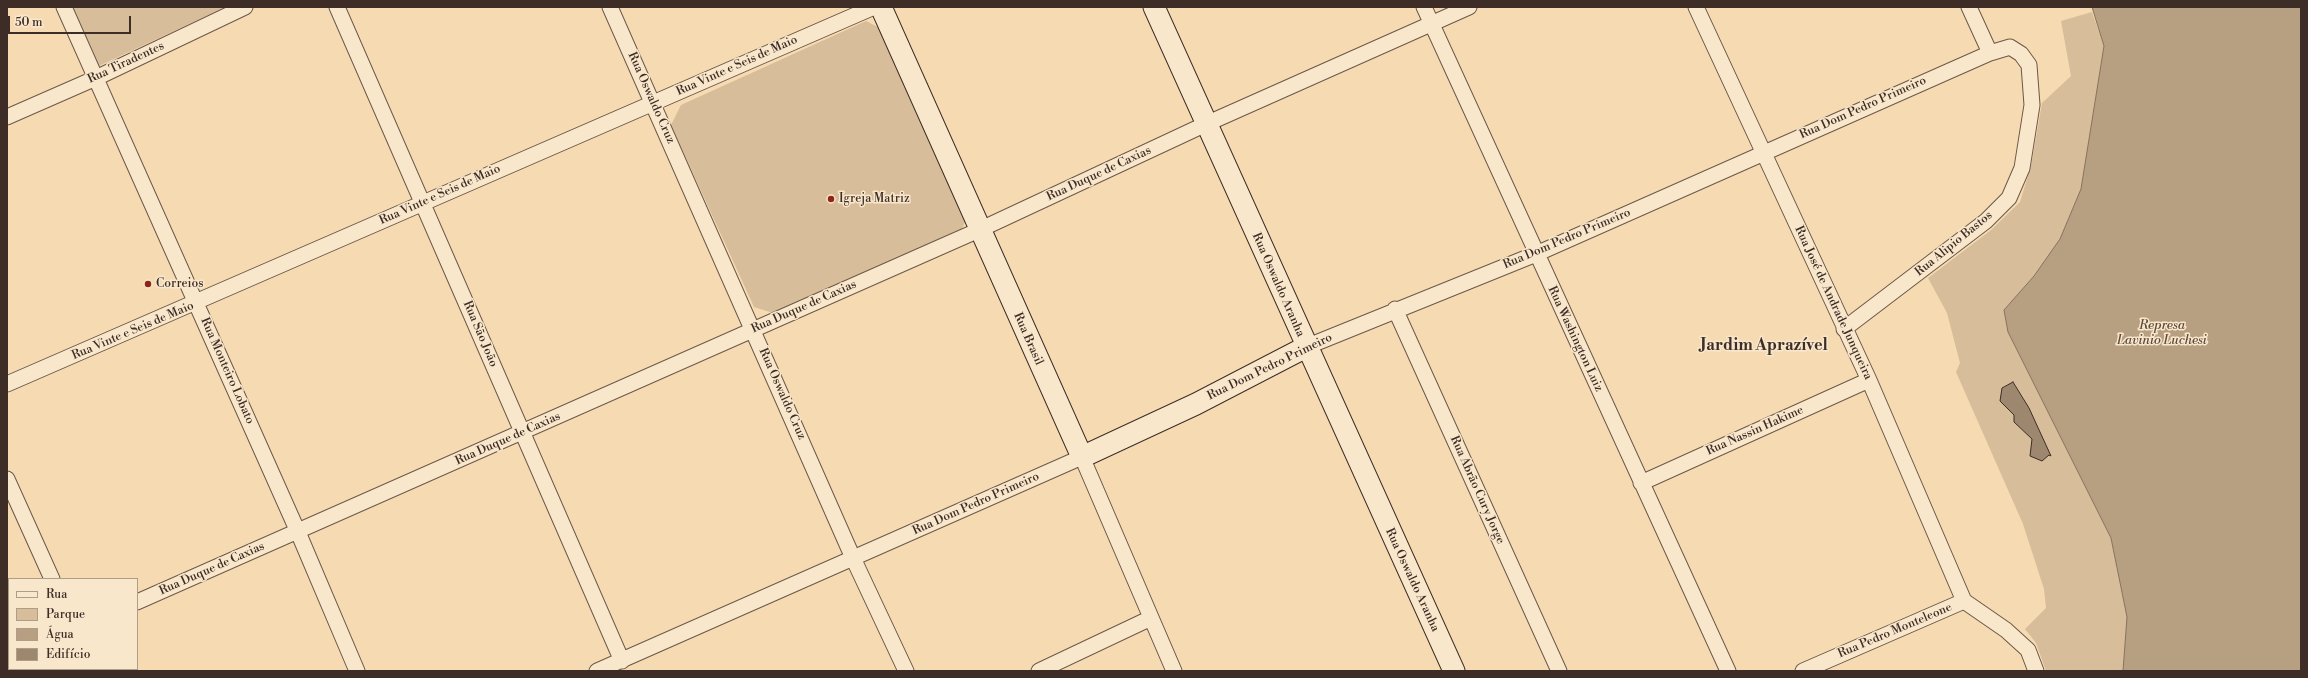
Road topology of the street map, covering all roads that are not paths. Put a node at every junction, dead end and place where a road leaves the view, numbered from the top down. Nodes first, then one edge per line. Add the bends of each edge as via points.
1 (64, 7) edge
2 (245, 7) edge
3 (337, 7) edge
4 (610, 7) edge
5 (874, 7) edge
6 (881, 7) edge
7 (1154, 7) edge
8 (1424, 7) edge
9 (1469, 7) edge
10 (1696, 7) edge
11 (1969, 7) edge
12 (1431, 22) junction
13 (1990, 53) junction
14 (96, 78) junction
15 (654, 103) junction
16 (7, 117) edge
17 (1206, 124) junction
18 (1764, 152) junction
19 (423, 202) junction
20 (979, 230) junction
21 (1536, 254) junction
22 (196, 303) junction
23 (1395, 309) junction
24 (1844, 329) junction
25 (754, 330) junction
26 (1306, 347) junction
27 (1869, 380) junction
28 (7, 384) edge
29 (523, 433) junction
30 (1082, 457) junction
31 (7, 479) edge
32 (1641, 483) junction
33 (298, 532) junction
34 (853, 558) junction
35 (52, 578) edge
36 (1964, 601) junction
37 (138, 602) edge
38 (1151, 618) junction
39 (622, 661) junction
40 (357, 671) edge
41 (597, 671) edge
42 (906, 671) edge
43 (1039, 671) edge
44 (1174, 671) edge
45 (1454, 671) edge
46 (1559, 671) edge
47 (1728, 671) edge
48 (1803, 671) edge
49 (2036, 671) edge

1 - 14 street, Rua Monteiro Lobato
2 - 14 street, Rua Tiradentes
3 - 19 street, Rua São João
4 - 15 street, Rua Oswaldo Cruz
5 - 15 street, Rua Vinte e Seis de Maio
6 - 20 street, Rua Brasil
7 - 17 street, Rua Oswaldo Aranha
8 - 12 street, Rua Washington Luiz
9 - 12 street, Rua Duque de Caxias
10 - 18 street, Rua José de Andrade Junqueira
11 - 13 street
12 - 17 street, Rua Duque de Caxias
12 - 21 street, Rua Washington Luiz
13 - 18 street, Rua Dom Pedro Primeiro
13 - 24 street, Rua Alipio Bastos via 2010,47 2029,65 2032,82 2032,105 2022,168 2009,198 1986,221
14 - 16 street, Rua Tiradentes
14 - 22 street, Rua Monteiro Lobato
15 - 19 street, Rua Vinte e Seis de Maio
15 - 25 street, Rua Oswaldo Cruz
17 - 20 street, Rua Duque de Caxias
17 - 26 street, Rua Oswaldo Aranha
18 - 21 street, Rua Dom Pedro Primeiro
18 - 24 street, Rua José de Andrade Junqueira
19 - 22 street, Rua Vinte e Seis de Maio
19 - 29 street, Rua São João
20 - 25 street, Rua Duque de Caxias
20 - 30 street, Rua Brasil
21 - 23 street, Rua Dom Pedro Primeiro
21 - 32 street, Rua Washington Luiz
22 - 28 street, Rua Vinte e Seis de Maio
22 - 33 street, Rua Monteiro Lobato
23 - 26 street, Rua Dom Pedro Primeiro
23 - 46 street, Rua Abrão Cury Jorge
24 - 27 street, Rua José de Andrade Junqueira
25 - 29 street, Rua Duque de Caxias
25 - 34 street, Rua Oswaldo Cruz
26 - 30 street, Rua Dom Pedro Primeiro via 1196,404
26 - 45 street, Rua Oswaldo Aranha
27 - 32 street, Rua Nassin Hakime
27 - 36 street, Rua José de Andrade Junqueira
29 - 33 street, Rua Duque de Caxias
29 - 39 street, Rua São João
30 - 34 street, Rua Dom Pedro Primeiro
30 - 38 street, Rua Brasil
31 - 35 street
32 - 47 street, Rua Washington Luiz
33 - 37 street, Rua Duque de Caxias
33 - 40 street, Rua Monteiro Lobato
34 - 39 street, Rua Dom Pedro Primeiro
34 - 42 street, Rua Oswaldo Cruz
36 - 48 street, Rua Pedro Monteleone
36 - 49 street via 2006,630 2028,650
38 - 43 street
38 - 44 street, Rua Brasil
39 - 41 street, Rua Dom Pedro Primeiro

